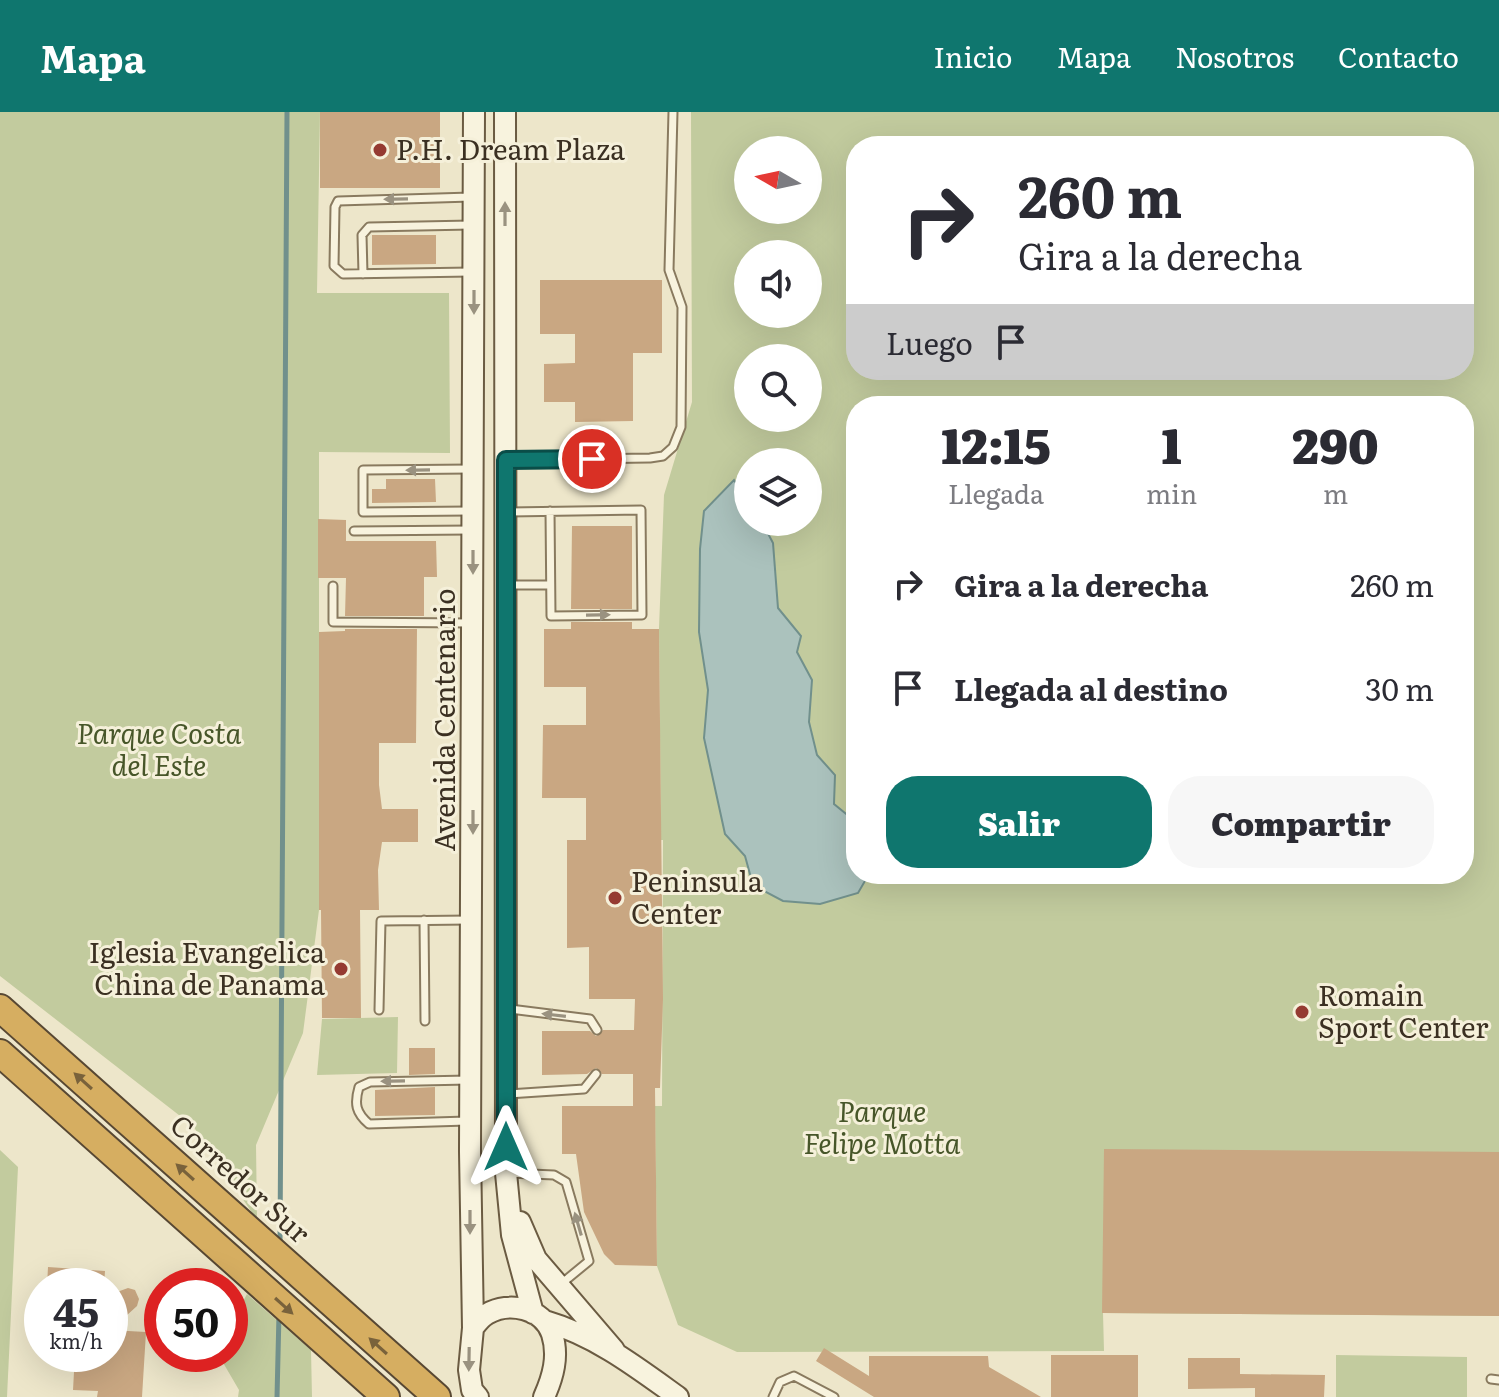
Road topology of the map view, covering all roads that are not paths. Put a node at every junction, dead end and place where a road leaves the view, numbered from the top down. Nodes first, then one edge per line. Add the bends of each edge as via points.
1 (474, 112) edge
2 (505, 112) edge
3 (673, 112) edge
4 (474, 197) junction
5 (474, 225) junction
6 (474, 271) junction
7 (363, 274) junction
8 (506, 460) junction
9 (473, 464) junction
10 (550, 511) junction
11 (506, 512) junction
12 (473, 521) junction
13 (354, 531) dead end
14 (550, 585) junction
15 (333, 586) dead end
16 (506, 586) junction
17 (473, 623) junction
18 (506, 913) junction
19 (472, 917) junction
20 (424, 920) junction
21 (0, 1008) edge
22 (506, 1009) junction
23 (379, 1010) dead end
24 (425, 1021) dead end
25 (597, 1030) dead end
26 (471, 1051) junction
27 (506, 1052) junction
28 (0, 1053) edge
29 (596, 1074) dead end
30 (471, 1080) junction
31 (506, 1094) junction
32 (470, 1121) junction
33 (506, 1181) junction
34 (559, 1285) junction
35 (539, 1317) junction
36 (473, 1328) junction
37 (614, 1350) junction
38 (474, 1395) edge
39 (386, 1397) edge
40 (437, 1397) edge
41 (544, 1397) edge
42 (678, 1397) edge
43 (773, 1397) edge
44 (834, 1397) edge

1 - 4 main road, Avenida Centenario
8 -> 2 main road
3 - 8 lane via 669,270 682,307 681,427 673,447 650,458
4 - 5 main road, Avenida Centenario
4 -> 7 lane via 338,201 334,266 343,274
5 - 6 main road, Avenida Centenario
5 - 7 lane via 369,227 362,235
6 - 7 lane
6 -> 9 main road, Avenida Centenario
8 - 9 main road
8 - 11 main road
9 - 12 main road, Avenida Centenario
9 -> 12 lane via 363,470 363,512
10 - 11 lane
10 - 14 lane
14 -> 10 lane via 551,616 642,615 641,510
11 - 16 main road
12 - 13 lane
12 -> 17 main road, Avenida Centenario
14 - 16 lane
15 - 17 lane via 333,622
16 - 18 main road
17 -> 19 main road, Avenida Centenario
18 - 19 main road
18 - 22 main road
19 - 20 lane
19 - 26 main road, Avenida Centenario
20 - 23 lane via 381,921
20 - 24 lane
40 -> 21 highway, Corredor Sur
25 -> 22 lane via 590,1019
22 - 27 main road
26 - 27 main road
26 - 30 main road, Avenida Centenario
27 - 31 main road
28 -> 39 highway
29 - 31 lane via 584,1089
30 - 32 main road, Avenida Centenario
30 -> 32 lane via 370,1082 359,1087 355,1099 359,1115 369,1124
31 - 33 main road
32 -> 36 main road, Avenida Centenario
33 - 34 main road via 536,1259
34 -> 33 lane via 589,1261 566,1182 554,1175
33 - 35 main road via 512,1235
34 - 37 main road
35 - 36 main road via 521,1308 503,1308
35 - 37 main road
35 - 41 main road via 552,1334 555,1354
36 -> 38 main road, Avenida Centenario via 469,1349
37 - 42 main road
43 - 44 lane via 780,1382 794,1376

